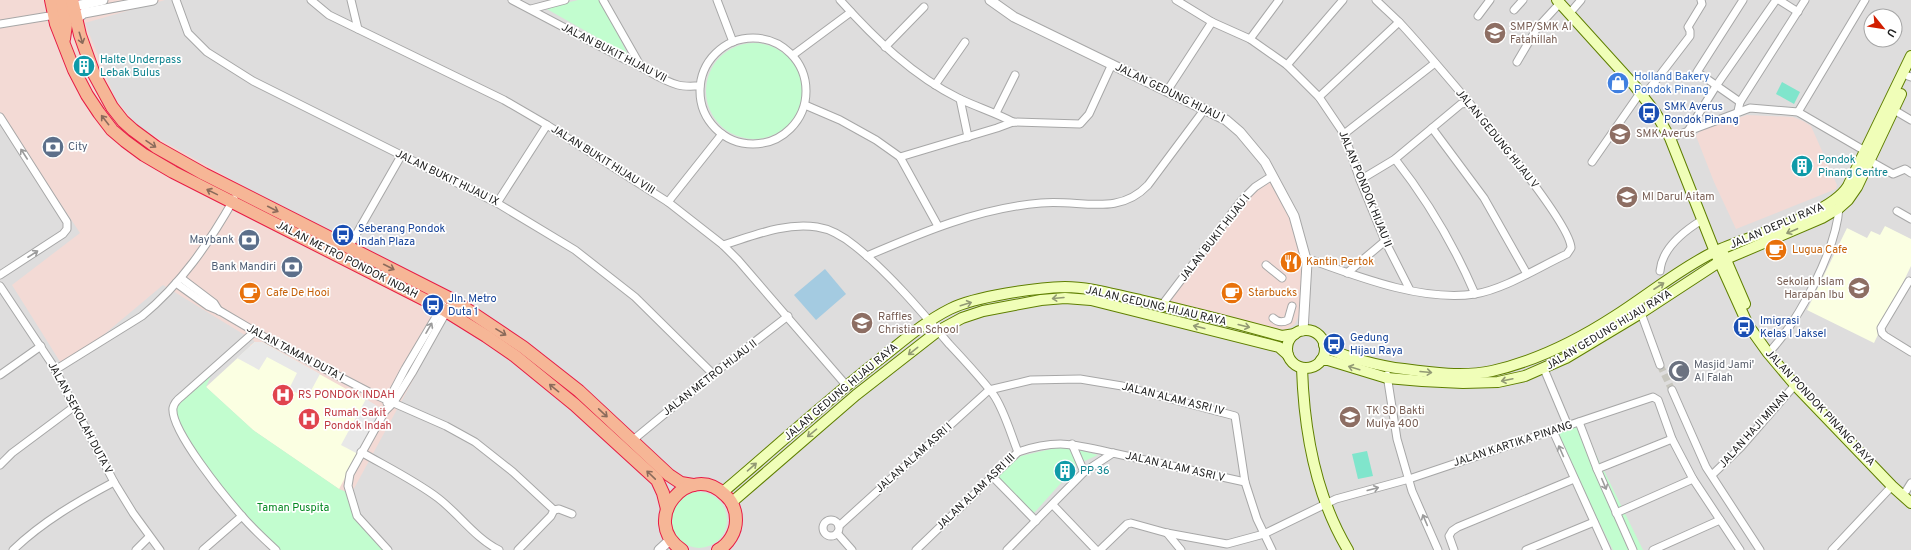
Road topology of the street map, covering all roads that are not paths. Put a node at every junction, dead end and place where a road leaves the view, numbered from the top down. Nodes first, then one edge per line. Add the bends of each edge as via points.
1 (51, 0) edge
2 (103, 0) edge
3 (152, 0) edge
4 (176, 0) edge
5 (310, 0) edge
6 (351, 0) edge
7 (512, 0) edge
8 (565, 0) edge
9 (603, 0) edge
10 (717, 0) edge
11 (841, 0) edge
12 (990, 0) edge
13 (1176, 0) edge
14 (1279, 0) edge
15 (1343, 0) edge
16 (1376, 0) edge
17 (1490, 0) edge
18 (1523, 0) edge
19 (1581, 0) edge
20 (1701, 0) edge
21 (1743, 0) edge
22 (1776, 0) edge
23 (1779, 0) edge
24 (1805, 0) edge
25 (1865, 0) edge
26 (1560, 1) edge
27 (75, 7) edge
28 (924, 7) dead end
29 (531, 9) junction
30 (1514, 10) dead end
31 (1571, 11) junction
32 (851, 12) junction
33 (1798, 12) junction
34 (53, 16) junction
35 (1478, 16) dead end
36 (1212, 22) junction
37 (1399, 22) junction
38 (0, 24) edge
39 (358, 29) junction
40 (1250, 39) junction
41 (64, 40) junction
42 (733, 42) junction
43 (965, 42) dead end
44 (885, 46) junction
45 (793, 55) junction
46 (1911, 56) edge
47 (1517, 62) dead end
48 (1435, 63) junction
49 (1112, 64) junction
50 (1287, 65) junction
51 (640, 66) junction
52 (1910, 75) edge
53 (1015, 76) dead end
54 (935, 85) junction
55 (700, 86) junction
56 (1716, 86) junction
57 (1167, 91) junction
58 (1645, 94) junction
59 (1319, 97) junction
60 (960, 99) junction
61 (1740, 102) junction
62 (1469, 103) junction
63 (805, 106) junction
64 (1204, 110) junction
65 (1894, 110) junction
66 (1738, 112) junction
67 (1798, 112) junction
68 (996, 113) junction
69 (0, 117) edge
70 (1885, 120) junction
71 (1911, 120) edge
72 (1013, 122) junction
73 (547, 125) junction
74 (1432, 128) junction
75 (1688, 131) junction
76 (722, 134) junction
77 (1344, 134) junction
78 (968, 137) junction
79 (1672, 137) junction
80 (1865, 151) junction
81 (401, 156) junction
82 (900, 157) junction
83 (1395, 159) junction
84 (1870, 161) junction
85 (1592, 162) dead end
86 (1911, 173) edge
87 (1272, 176) junction
88 (1360, 180) junction
89 (235, 197) junction
90 (668, 202) junction
91 (497, 203) junction
92 (1837, 204) junction
93 (1897, 211) dead end
94 (1911, 219) edge
95 (1702, 220) junction
96 (938, 226) junction
97 (1385, 241) junction
98 (723, 245) junction
99 (349, 247) junction
100 (1720, 255) junction
101 (867, 256) junction
102 (1306, 258) junction
103 (1266, 265) dead end
104 (1660, 271) dead end
105 (1347, 273) junction
106 (1527, 274) junction
107 (0, 275) edge
108 (1282, 278) dead end
109 (1910, 279) edge
110 (179, 280) junction
111 (0, 286) edge
112 (1410, 290) junction
113 (1475, 294) junction
114 (450, 298) junction
115 (1162, 305) junction
116 (1292, 306) dead end
117 (444, 309) junction
118 (1641, 313) junction
119 (788, 316) junction
120 (1616, 316) junction
121 (1273, 318) dead end
122 (929, 320) junction
123 (1622, 324) junction
124 (938, 331) junction
125 (254, 332) junction
126 (1299, 332) junction
127 (424, 344) junction
128 (1324, 345) junction
129 (41, 346) junction
130 (1772, 349) junction
131 (1911, 352) edge
132 (1288, 355) junction
133 (1321, 360) junction
134 (1660, 365) tunnel mouth
135 (1387, 367) junction
136 (1302, 368) junction
137 (405, 369) junction
138 (1544, 369) junction
139 (55, 370) junction
140 (412, 373) junction
141 (713, 374) junction
142 (0, 375) edge
143 (1387, 378) junction
144 (846, 385) junction
145 (1795, 385) junction
146 (989, 390) junction
147 (1672, 390) tunnel mouth
148 (391, 401) junction
149 (75, 406) junction
150 (1579, 422) junction
151 (1568, 426) junction
152 (1553, 431) junction
153 (1672, 439) junction
154 (633, 440) junction
155 (1072, 444) junction
156 (361, 452) junction
157 (1018, 452) junction
158 (1113, 453) junction
159 (0, 465) edge
160 (1597, 469) junction
161 (1084, 472) junction
162 (1712, 475) junction
163 (992, 476) junction
164 (1409, 479) junction
165 (1574, 479) junction
166 (1693, 479) junction
167 (114, 482) junction
168 (735, 482) junction
169 (1246, 482) junction
170 (693, 485) junction
171 (1892, 486) junction
172 (744, 490) junction
173 (1907, 491) edge
174 (723, 492) junction
175 (731, 503) junction
176 (1326, 503) junction
177 (1911, 503) edge
178 (1053, 505) junction
179 (666, 509) junction
180 (554, 510) junction
181 (1616, 513) junction
182 (572, 514) dead end
183 (242, 516) junction
184 (1720, 520) junction
185 (1036, 521) junction
186 (1594, 522) junction
187 (733, 533) junction
188 (1167, 533) junction
189 (1264, 534) junction
190 (149, 537) junction
191 (1227, 544) junction
192 (677, 547) edge
193 (12, 550) edge
194 (136, 550) edge
195 (160, 550) edge
196 (204, 550) edge
197 (276, 550) edge
198 (388, 550) edge
199 (499, 550) edge
200 (518, 550) edge
201 (659, 550) edge
202 (718, 550) edge
203 (734, 550) edge
204 (852, 550) edge
205 (916, 550) edge
206 (1007, 550) edge
207 (1096, 550) edge
208 (1100, 550) edge
209 (1181, 550) edge
210 (1219, 550) edge
211 (1272, 550) edge
212 (1348, 550) edge
213 (1438, 550) edge
214 (1454, 550) edge
215 (1526, 550) edge
216 (1607, 550) edge
217 (1633, 550) edge
218 (1653, 550) edge
219 (1740, 550) edge
220 (1760, 550) edge
221 (1832, 550) edge

1 - 34 highway, JALAN METRO PONDOK INDAH
2 - 27 street
3 - 27 street
4 - 81 street, JALAN BUKIT HIJAU IX via 188,33 207,52 253,81
5 - 39 street, JALAN BUKIT HIJAU VIII via 329,15
6 - 39 street
7 - 29 street, JALAN BUKIT HIJAU VII
8 - 29 street
9 - 51 street
10 - 42 street
11 - 32 street
12 - 49 street, JALAN GEDUNG HIJAU I via 1014,17
13 - 36 street, JALAN PONDOK HIJAU II
14 - 40 street
15 - 50 street
16 - 37 street, JALAN GEDUNG HIJAU V
17 - 35 street
18 - 30 street
19 - 31 street
20 - 58 street via 1702,4 1688,27 1690,36
21 - 56 street via 1698,73
22 - 56 street
23 - 33 street
24 - 33 street
25 - 67 street
26 - 31 main road, JALAN PONDOK PINANG RAYA
26 - 47 street via 1537,28
27 - 41 highway via 66,25
27 -> 89 highway, JALAN METRO PONDOK INDAH via 80,35 94,74 123,121 156,147
28 - 44 street
29 - 51 street, JALAN BUKIT HIJAU VII
31 - 58 main road, JALAN PONDOK PINANG RAYA
32 - 44 street
32 - 45 street
33 - 61 street
34 - 38 street
34 - 41 highway, JALAN METRO PONDOK INDAH
36 - 40 street, JALAN PONDOK HIJAU II
36 - 57 street
37 - 48 street, JALAN GEDUNG HIJAU V
37 - 59 street
39 - 73 street, JALAN BUKIT HIJAU VIII via 504,100
40 - 50 street, JALAN PONDOK HIJAU II
89 -> 41 highway, JALAN METRO PONDOK INDAH via 192,182 144,155 112,130 87,96 74,70
42 - 45 street via 743,38 765,39 776,42
42 - 55 street via 718,51 707,64
43 - 54 street
44 - 54 street
45 - 63 street via 800,64 806,84
46 - 70 main road, JALAN DEPLU RAYA
48 - 62 street, JALAN GEDUNG HIJAU V
48 - 77 street
49 - 57 street, JALAN GEDUNG HIJAU I
49 - 72 street via 1089,114 1080,124
50 - 59 street, JALAN PONDOK HIJAU II
51 - 55 street, JALAN BUKIT HIJAU VII via 660,79 679,86
52 - 65 main road, JALAN DEPLU RAYA
53 - 68 street
54 - 60 street
55 - 76 street via 705,113 712,125
56 - 61 street
56 - 75 street
57 - 64 street, JALAN GEDUNG HIJAU I
58 - 79 main road, JALAN PONDOK PINANG RAYA
58 - 85 street
59 - 77 street, JALAN PONDOK HIJAU II
60 - 68 street
60 - 78 street
61 - 66 street
62 - 74 street via 1461,104
62 - 106 street, JALAN GEDUNG HIJAU V via 1533,183 1570,242 1571,248 1567,254
63 - 76 street via 792,128 771,142 745,144
63 - 82 street via 840,120
64 - 87 street, JALAN GEDUNG HIJAU I via 1226,120 1240,132 1265,162
64 - 96 street via 1148,185 1131,200 1116,204 1026,204
65 - 70 main road, JALAN DEPLU RAYA
65 - 71 street
66 - 67 street via 1750,108
66 - 75 street
67 - 80 street
68 - 72 street
107 -> 69 street via 63,234 67,228 67,222
70 - 80 main road, JALAN DEPLU RAYA
70 - 84 main road, JALAN DEPLU RAYA
72 - 78 street
73 - 90 street, JALAN BUKIT HIJAU VIII
73 - 91 street
74 - 83 street
74 - 106 street via 1484,198
75 - 79 street
76 - 90 street
77 - 88 street, JALAN PONDOK HIJAU II
78 - 82 street
79 - 95 main road, JALAN PONDOK PINANG RAYA
79 - 100 main road, JALAN PONDOK PINANG RAYA
80 - 84 street
80 - 92 main road, JALAN DEPLU RAYA
81 - 91 street, JALAN BUKIT HIJAU IX
81 - 99 street
82 - 96 street
83 - 88 street
83 - 113 street via 1434,213
84 - 86 street via 1893,174 1905,170
84 - 92 main road, JALAN DEPLU RAYA via 1852,195
87 - 102 street, JALAN GEDUNG HIJAU I via 1294,216
87 - 115 street, JALAN BUKIT HIJAU I via 1255,187 1241,201
88 - 97 street, JALAN PONDOK HIJAU II
89 -> 99 highway, JALAN METRO PONDOK INDAH
89 - 110 street via 195,261
89 - 117 highway, JALAN METRO PONDOK INDAH
90 - 98 street, JALAN BUKIT HIJAU VIII
91 - 141 street, JALAN BUKIT HIJAU IX via 600,268 635,296
92 - 100 main road, JALAN DEPLU RAYA
92 - 130 street via 1838,222 1828,251 1802,306
93 - 94 street
95 - 100 main road, JALAN PONDOK PINANG RAYA
95 - 104 street via 1683,233 1671,247 1662,260
96 - 101 street
97 - 105 street
97 - 112 street, JALAN PONDOK HIJAU II
98 - 101 street via 768,231 789,227 817,227 836,233
98 - 119 street, JALAN BUKIT HIJAU VIII
99 -> 114 highway, JALAN METRO PONDOK INDAH
100 - 118 main road, JALAN GEDUNG HIJAU RAYA
120 -> 100 main road, JALAN GEDUNG HIJAU RAYA
100 - 130 main road, JALAN PONDOK PINANG RAYA via 1746,308
100 - 145 main road, JALAN PONDOK PINANG RAYA via 1748,325
101 - 122 street
102 - 105 street, JALAN GEDUNG HIJAU V
102 - 126 street, JALAN GEDUNG HIJAU I
103 - 108 street
105 - 112 street, JALAN GEDUNG HIJAU V
106 - 113 street, JALAN GEDUNG HIJAU V
109 - 131 street via 1881,328 1885,336
110 - 125 street, JALAN TAMAN DUTA I via 214,303 220,311
110 - 139 street via 142,316
111 - 129 street, JALAN SEKOLAH DUTA V
112 - 113 street, JALAN GEDUNG HIJAU V via 1448,295
114 - 117 street
114 -> 154 highway, JALAN METRO PONDOK INDAH via 549,367
122 -> 115 main road, JALAN GEDUNG HIJAU RAYA via 952,308 975,301 1009,294 1065,288 1092,289
115 -> 126 main road, JALAN GEDUNG HIJAU RAYA via 1282,336
116 - 121 street via 1288,320 1276,321
117 - 127 street
179 -> 117 highway, JALAN METRO PONDOK INDAH via 657,480 586,414 515,356
118 - 123 main road, JALAN GEDUNG HIJAU RAYA
118 - 134 street
119 - 141 street, JALAN METRO HIJAU II
119 - 144 street, JALAN BUKIT HIJAU VIII
120 - 123 main road via 1621,319
135 -> 120 main road, JALAN GEDUNG HIJAU RAYA via 1427,372 1491,371 1561,347
122 - 124 street
122 - 144 main road, JALAN GEDUNG HIJAU RAYA
123 - 138 main road, JALAN GEDUNG HIJAU RAYA
132 -> 124 main road, JALAN GEDUNG HIJAU RAYA via 1279,347 1091,300 1065,298 983,311 962,318
124 - 146 street
124 -> 172 main road, JALAN GEDUNG HIJAU RAYA via 856,395
125 - 148 street, JALAN TAMAN DUTA I
125 - 183 street via 182,396 173,408 174,416 188,444
126 - 128 main road via 1314,332
126 - 132 main road via 1288,344
127 - 137 street
127 - 140 street
128 - 133 main road
128 - 135 main road, JALAN GEDUNG HIJAU RAYA via 1332,350
129 - 139 street, JALAN SEKOLAH DUTA V
129 - 142 street
130 - 173 main road, JALAN PONDOK PINANG RAYA
132 - 136 main road
133 - 136 main road via 1313,366
143 -> 133 main road, JALAN GEDUNG HIJAU RAYA
135 - 143 street
136 - 176 main road via 1308,440
137 - 140 street
137 - 148 street
138 -> 143 main road, JALAN GEDUNG HIJAU RAYA via 1498,382 1463,383
138 - 151 street
139 - 149 street, JALAN SEKOLAH DUTA V
140 - 148 street
141 - 154 street, JALAN METRO HIJAU II
143 - 164 street via 1397,439
168 -> 144 main road, JALAN GEDUNG HIJAU RAYA
145 - 162 street, JALAN HAJI MINAN via 1741,447
145 - 171 main road, JALAN PONDOK PINANG RAYA
146 - 157 street via 997,401
146 - 169 street, JALAN ALAM ASRI IV via 1031,380 1080,379 1122,386 1232,414 1236,419
146 - 204 street, JALAN ALAM ASRI I via 838,529
147 - 162 street via 1706,467
148 - 156 street
148 - 180 street, JALAN TAMAN DUTA I via 475,442 513,472
149 - 159 street
149 - 167 street, JALAN SEKOLAH DUTA V
150 - 151 street, JALAN KARTIKA PINANG
150 - 153 street, JALAN KARTIKA PINANG via 1653,397 1658,400
150 - 160 street
151 - 152 street, JALAN KARTIKA PINANG
152 - 164 street, JALAN KARTIKA PINANG
165 -> 152 street
153 - 160 street
153 - 166 street, JALAN KARTIKA PINANG
154 - 170 highway, JALAN METRO PONDOK INDAH via 669,476 681,483
155 - 157 street, JALAN ALAM ASRI III via 1047,445
155 - 158 street, JALAN ALAM ASRI III
155 - 161 street
156 - 198 street via 352,466 348,486 359,519
156 - 199 street via 425,489 448,506 487,544
157 - 163 street, JALAN ALAM ASRI III
158 - 161 street, JALAN ALAM ASRI V
158 - 169 street, JALAN ALAM ASRI V
160 -> 181 street
161 - 178 street, JALAN ALAM ASRI V
162 - 220 street
163 - 185 street
163 - 205 street, JALAN ALAM ASRI III
176 -> 164 street, JALAN KARTIKA PINANG
213 -> 164 street
165 - 186 street
165 - 214 street via 1458,527 1449,536
166 - 181 street
166 - 184 street, JALAN KARTIKA PINANG
167 - 190 street, JALAN SEKOLAH DUTA V
167 - 193 street via 84,497 29,535
168 - 172 main road via 738,489
168 - 174 main road, JALAN GEDUNG HIJAU RAYA
169 - 189 street, JALAN ALAM ASRI IV
170 - 174 highway, JALAN METRO PONDOK INDAH via 709,485
170 - 179 highway via 680,490
171 - 173 main road, JALAN PONDOK PINANG RAYA
171 - 221 street
172 - 175 main road, JALAN GEDUNG HIJAU RAYA
173 - 177 main road, JALAN PONDOK PINANG RAYA
174 - 175 highway
175 - 187 highway via 736,521
176 - 189 street, JALAN KARTIKA PINANG
176 - 212 main road
178 - 185 street, JALAN ALAM ASRI V
178 - 207 street
179 - 192 highway, JALAN METRO PONDOK INDAH via 666,528
180 - 182 street via 559,509
180 - 200 street
181 - 217 street
183 - 196 street
183 - 197 street
184 - 218 street
184 - 219 street, JALAN KARTIKA PINANG
185 - 206 street, JALAN ALAM ASRI V
186 - 215 street
186 - 216 street
187 - 202 highway via 728,542
187 - 203 highway
188 - 191 street
188 - 208 street via 1127,524
188 - 209 street
189 - 191 street, JALAN KARTIKA PINANG
189 - 211 street, JALAN ALAM ASRI IV
190 - 194 street
190 - 195 street, JALAN SEKOLAH DUTA V
191 - 210 street
192 - 201 street

